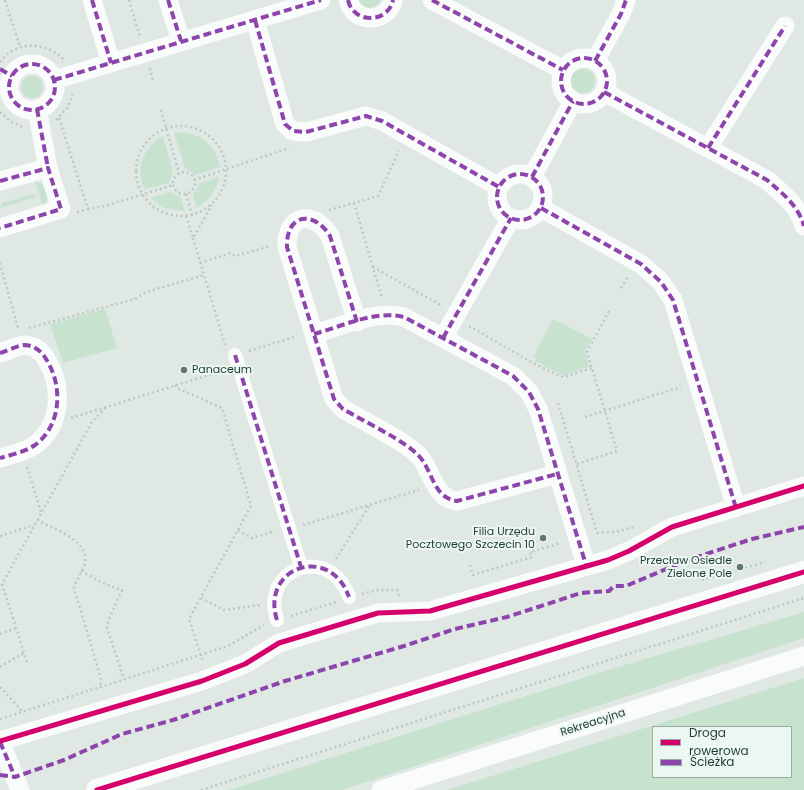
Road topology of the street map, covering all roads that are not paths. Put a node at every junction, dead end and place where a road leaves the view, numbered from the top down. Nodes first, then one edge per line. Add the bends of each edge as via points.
1 (92, 0) edge
2 (168, 0) edge
3 (320, 0) edge
4 (348, 0) edge
5 (393, 0) edge
6 (432, 0) edge
7 (626, 0) edge
8 (255, 20) junction
9 (785, 26) dead end
10 (181, 42) junction
11 (595, 61) junction
12 (111, 63) junction
13 (3, 64) edge
14 (563, 70) junction
15 (63, 77) junction
16 (604, 92) junction
17 (573, 101) junction
18 (37, 109) junction
19 (708, 148) junction
20 (48, 168) junction
21 (532, 177) junction
22 (0, 181) edge
23 (499, 187) junction
24 (541, 216) junction
25 (803, 217) edge
26 (517, 223) junction
27 (0, 228) edge
28 (357, 322) junction
29 (314, 332) junction
30 (443, 338) junction
31 (0, 353) edge
32 (235, 363) road end
33 (0, 458) edge
34 (557, 474) junction
35 (804, 486) edge
36 (736, 508) junction
37 (586, 565) junction
38 (301, 567) junction
39 (804, 572) edge
40 (349, 597) road end
41 (277, 620) road end
42 (804, 656) edge
43 (0, 741) edge
44 (20, 790) edge
45 (97, 790) edge
46 (381, 790) edge

1 - 12 street
2 - 10 street
3 - 8 street
4 - 5 street via 357,15 371,19 384,14
6 - 14 street
7 - 11 street
8 - 10 street
8 - 23 street via 285,124 293,131 306,132 366,116 382,121
9 - 19 street
10 - 12 street
11 - 14 street via 580,58 568,64
11 - 16 street via 601,65 607,78
12 - 15 street
13 - 15 street via 30,64
13 - 18 street via 14,100 24,108
14 - 17 street via 560,84 567,97
15 - 18 street via 55,86 48,104
16 - 17 street via 599,98 587,104
16 - 19 street
17 - 21 street
18 - 20 street
19 - 25 street via 767,180
20 - 22 street
20 - 27 street via 61,209
21 - 23 street via 518,174 504,181
21 - 24 street via 538,182 543,194
23 - 26 street via 497,194 500,208
24 - 26 street via 536,214
24 - 36 street via 641,264 661,282 673,300
26 - 30 street
28 - 29 street
28 - 29 street via 330,236 318,222 310,218 296,222 286,237
28 - 30 street via 390,314 404,317
29 - 34 street via 334,399 343,409 411,449 427,467 442,496 457,501
30 - 34 street via 513,376 529,392 538,409
31 - 33 street via 23,345 34,347 44,354 58,389 53,420 44,436 22,452
32 - 38 street
34 - 37 street
35 - 36 street
36 - 37 street via 672,527 629,551 608,560
37 - 43 street via 430,611 378,613 294,638 271,647 245,664 208,679
38 - 40 street via 316,566 330,570 339,577
38 - 41 street via 292,571 279,585 274,603
39 - 45 street
42 - 46 street, Rekreacyjna
43 - 44 street

